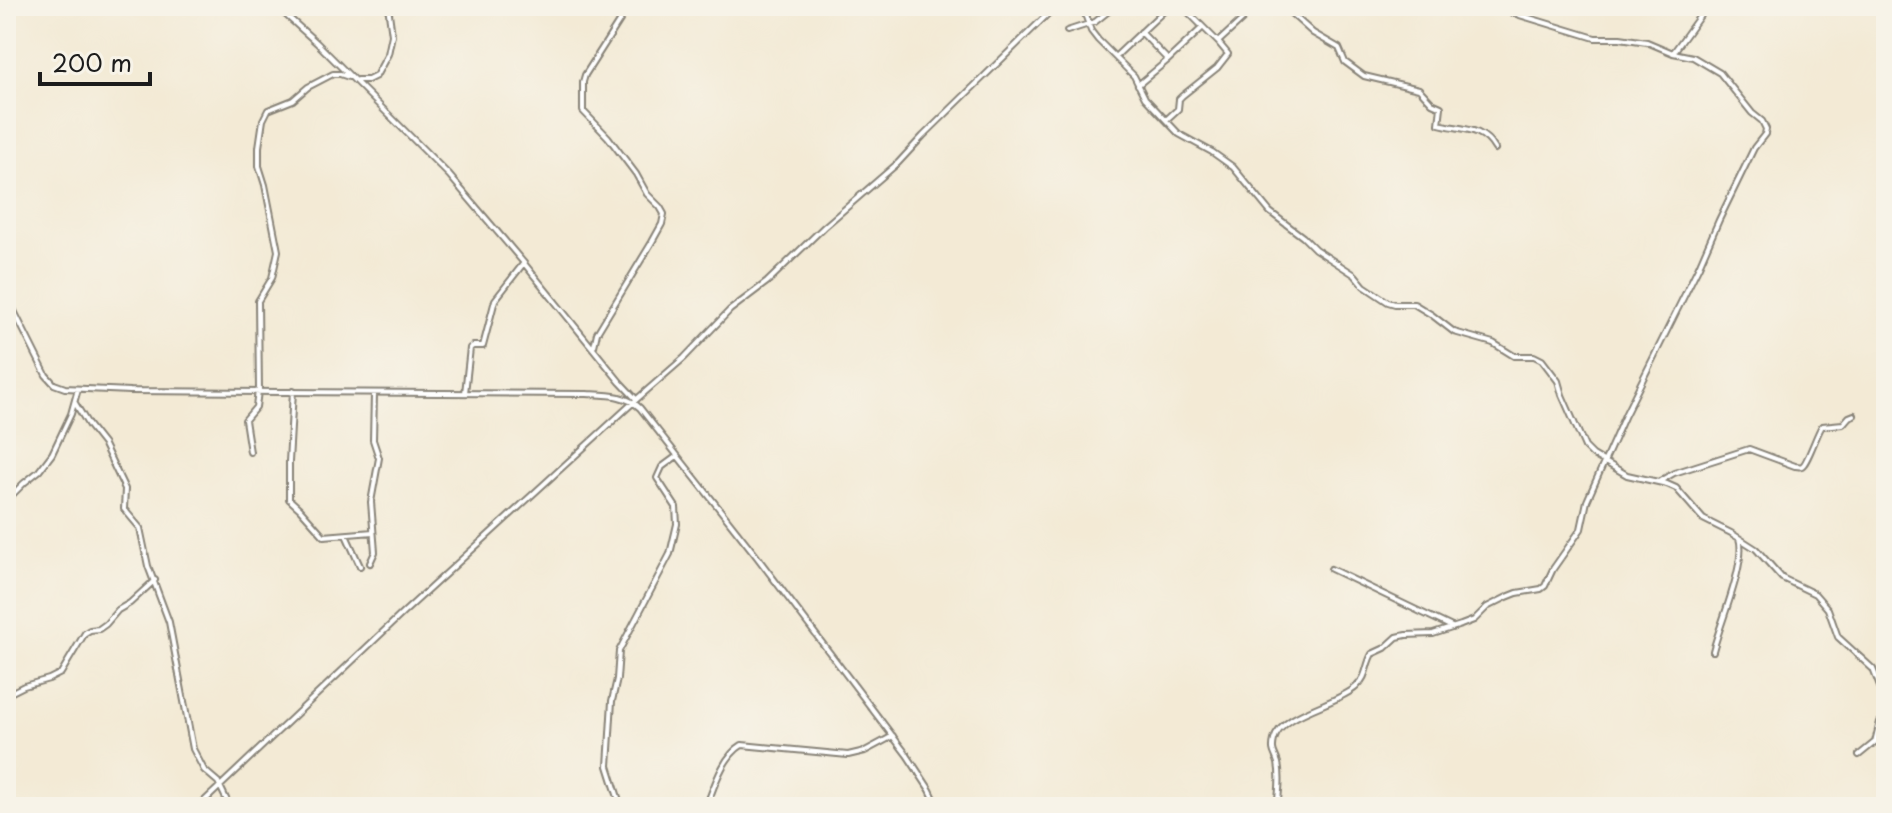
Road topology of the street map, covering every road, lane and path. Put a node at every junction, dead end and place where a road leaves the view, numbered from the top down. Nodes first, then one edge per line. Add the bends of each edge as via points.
1 (276, 6) edge
2 (388, 6) edge
3 (629, 6) edge
4 (1056, 6) edge
5 (1078, 6) edge
6 (1115, 6) edge
7 (1169, 6) edge
8 (1182, 6) edge
9 (1243, 6) edge
10 (1283, 6) edge
11 (1498, 6) edge
12 (1707, 6) edge
13 (1089, 24) junction
14 (1203, 27) junction
15 (1067, 31) dead end
16 (1141, 32) junction
17 (1218, 42) junction
18 (1673, 53) junction
19 (1115, 57) junction
20 (1168, 60) junction
21 (354, 79) junction
22 (1138, 85) junction
23 (1166, 120) junction
24 (1495, 149) dead end
25 (523, 262) junction
26 (6, 295) edge
27 (594, 349) junction
28 (78, 389) junction
29 (258, 391) junction
30 (293, 391) junction
31 (374, 393) junction
32 (465, 393) junction
33 (635, 400) junction
34 (75, 403) junction
35 (1854, 415) dead end
36 (250, 452) dead end
37 (677, 456) junction
38 (1603, 462) junction
39 (1658, 482) junction
40 (6, 501) edge
41 (373, 532) junction
42 (345, 534) junction
43 (1739, 538) junction
44 (370, 563) dead end
45 (360, 566) dead end
46 (1331, 569) dead end
47 (155, 580) junction
48 (1454, 628) junction
49 (1713, 651) dead end
50 (6, 695) edge
51 (1886, 702) edge
52 (1886, 718) edge
53 (893, 736) junction
54 (1859, 755) dead end
55 (220, 786) junction
56 (198, 807) edge
57 (230, 807) edge
58 (621, 807) edge
59 (706, 807) edge
60 (938, 807) edge
61 (1277, 807) edge

1 - 21 street
2 - 21 street via 388,54 376,76
3 - 27 street via 585,75 583,111 636,174 664,218 597,333
4 - 33 street via 898,163
5 - 13 street
6 - 13 street
7 - 16 street
8 - 14 street
9 - 17 street via 1243,19
10 - 24 street via 1339,48 1358,72 1419,89 1441,107 1439,124 1479,133
11 - 18 street via 1591,37 1647,42
12 - 18 street
13 - 15 street
13 - 19 street
14 - 17 street
14 - 20 street
16 - 19 street
16 - 20 street
17 - 23 street via 1227,53 1225,59 1179,99 1178,109
18 - 38 street via 1693,57 1720,73 1766,129
19 - 22 street
20 - 22 street
21 - 25 street via 449,175
21 - 29 street via 333,74 268,110 263,120 258,157 278,251 272,278 258,301
22 - 23 street
23 - 38 street via 1233,167 1270,212 1380,297 1414,304 1454,332 1493,343 1510,354 1542,360 1558,381 1585,447
25 - 27 street
25 - 32 street via 495,300 483,346 470,348
26 - 28 street via 46,375 54,384
27 - 33 street
28 - 29 street
28 - 34 street
29 - 30 street
29 - 36 street via 256,407 245,420
30 - 31 street
30 - 42 street via 289,499 322,535
31 - 32 street
31 - 41 street via 373,440 379,458 371,495
32 - 33 street
33 - 37 street
33 - 55 street
34 - 40 street via 52,454
34 - 47 street via 125,489 124,509 140,528
35 - 39 street via 1843,424 1822,426 1802,466 1749,449
37 - 53 street
37 - 58 street via 657,478 677,511 673,546 619,651 608,766
38 - 39 street via 1627,475
38 - 48 street via 1581,529 1545,586 1507,597
39 - 43 street via 1676,488 1703,519
41 - 42 street
41 - 44 street
42 - 45 street
43 - 49 street via 1739,568
43 - 51 street via 1761,553 1782,578 1820,598 1838,637 1873,669
46 - 48 street
47 - 50 street via 106,624 85,633 61,673
47 - 55 street via 172,632 191,742 204,770
48 - 61 street via 1397,637 1372,654 1364,678 1350,692 1281,727 1272,751 1278,770
52 - 54 street via 1875,742
53 - 59 street via 848,755 739,746
53 - 60 street
55 - 56 street
55 - 57 street

